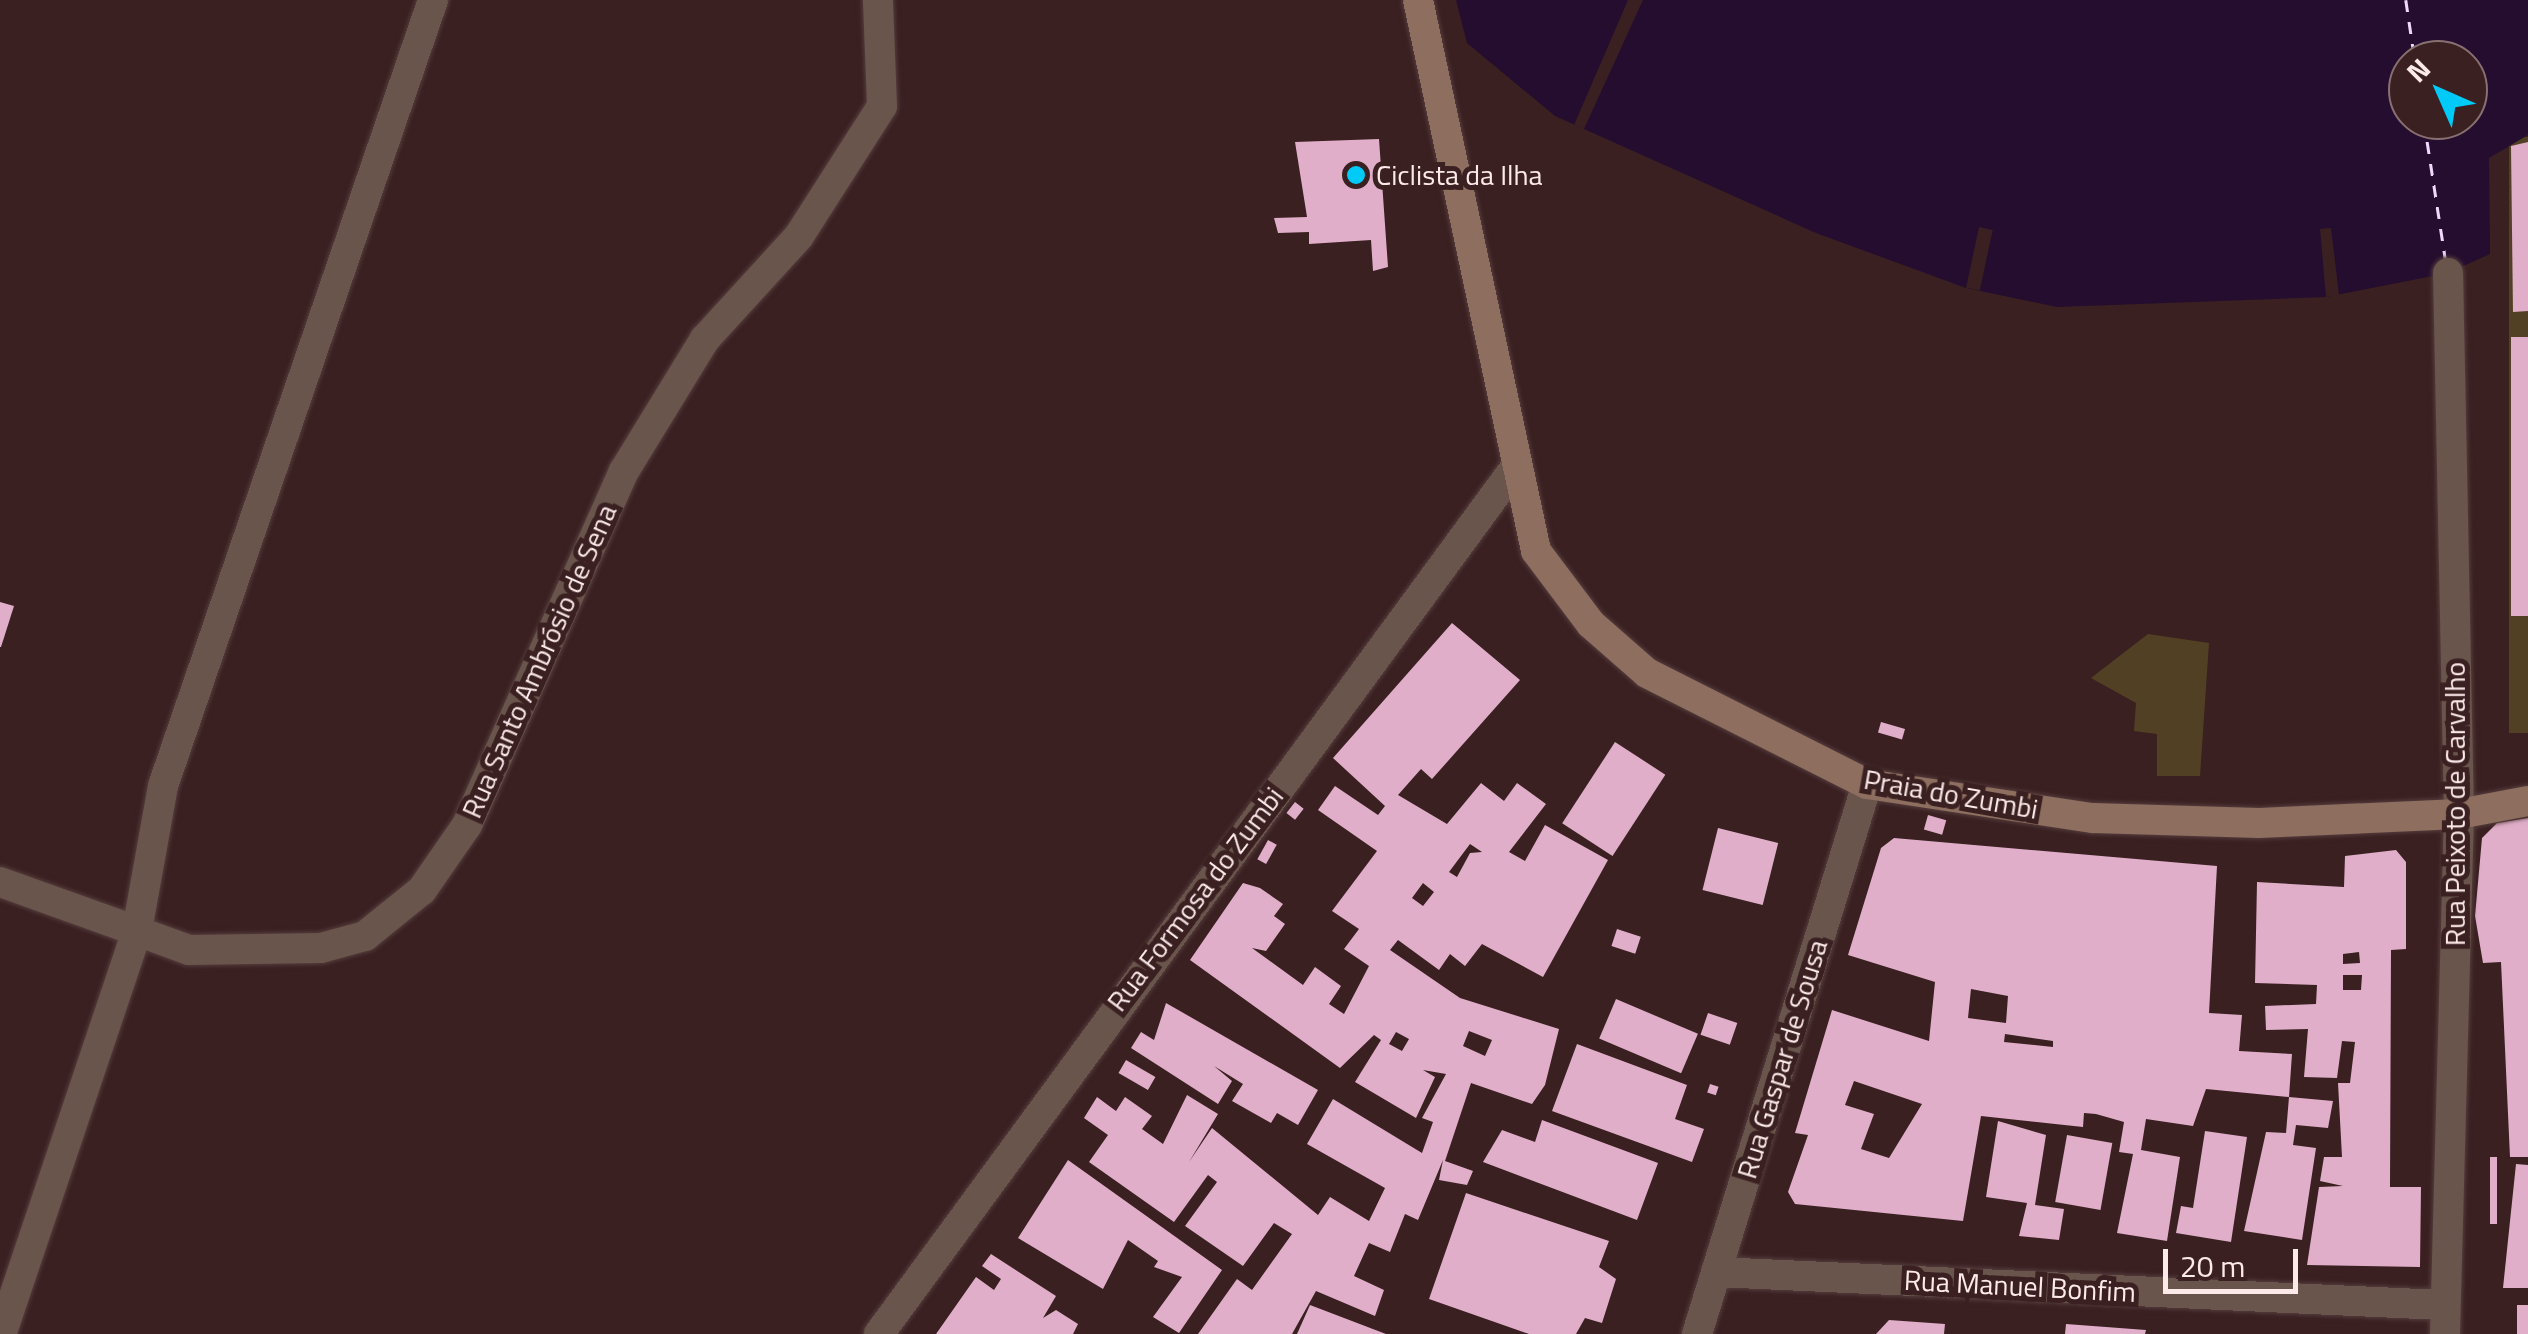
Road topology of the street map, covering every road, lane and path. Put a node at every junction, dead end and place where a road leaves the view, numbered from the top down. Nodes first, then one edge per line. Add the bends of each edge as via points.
1 (433, 0) edge
2 (878, 0) edge
3 (1418, 0) edge
4 (2448, 273) dead end
5 (1515, 468) junction
6 (1867, 784) junction
7 (2528, 801) edge
8 (2459, 814) junction
9 (0, 882) edge
10 (137, 931) junction
11 (1716, 1272) junction
12 (2444, 1320) edge
13 (1, 1334) edge
14 (879, 1334) edge
15 (1697, 1334) edge

1 - 10 street via 163,786
2 - 10 street, Rua Santo Ambrósio de Sena via 882,106 799,236 705,340 624,471 467,825 422,890 365,936 321,948 189,950
3 - 5 main road, Praia do Zumbi
4 - 8 street, Rua Peixoto de Carvalho
5 - 6 main road, Praia do Zumbi via 1536,550 1591,624 1647,673
5 - 14 street, Rua Formosa do Zumbi
6 - 8 main road, Praia do Zumbi via 2094,818
6 - 11 street, Rua Gaspar de Sousa
7 - 8 main road, Praia do Zumbi
8 - 12 street, Rua Peixoto de Carvalho
9 - 10 street, Rua Santo Ambrósio de Sena
10 - 13 street
11 - 12 street, Rua Manuel Bonfim
11 - 15 street, Rua Gaspar de Sousa

